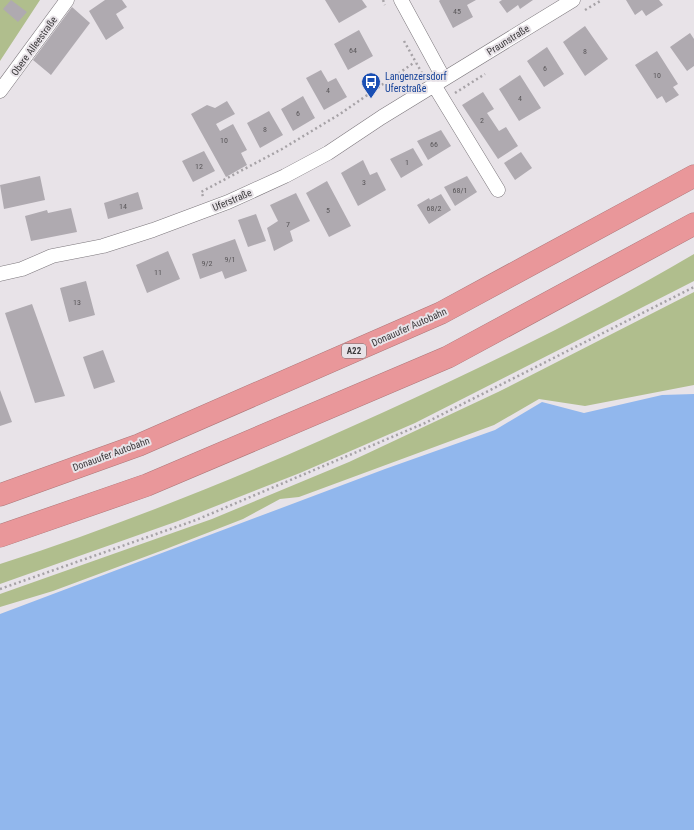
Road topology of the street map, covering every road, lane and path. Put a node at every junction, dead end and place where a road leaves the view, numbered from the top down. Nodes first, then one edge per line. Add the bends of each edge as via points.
1 (67, 0) edge
2 (401, 0) edge
3 (573, 0) edge
4 (415, 62) dead end
5 (439, 82) junction
6 (0, 91) edge
7 (694, 176) edge
8 (498, 190) dead end
9 (208, 210) junction
10 (694, 224) edge
11 (0, 274) edge
12 (694, 287) edge
13 (0, 495) edge
14 (0, 536) edge
15 (0, 589) edge

1 - 6 street, Obere Alleestraße
2 - 5 street
3 - 5 street, Praunstraße
4 - 9 path via 340,114 282,149 201,192
5 - 8 street
5 - 9 street, Uferstraße via 285,176
7 - 13 highway, Donauufer Autobahn / A22 via 441,313 139,445
9 - 11 street, Uferstraße via 103,246 58,255
10 - 14 highway via 448,357 147,485
12 - 15 path via 425,423 196,520

